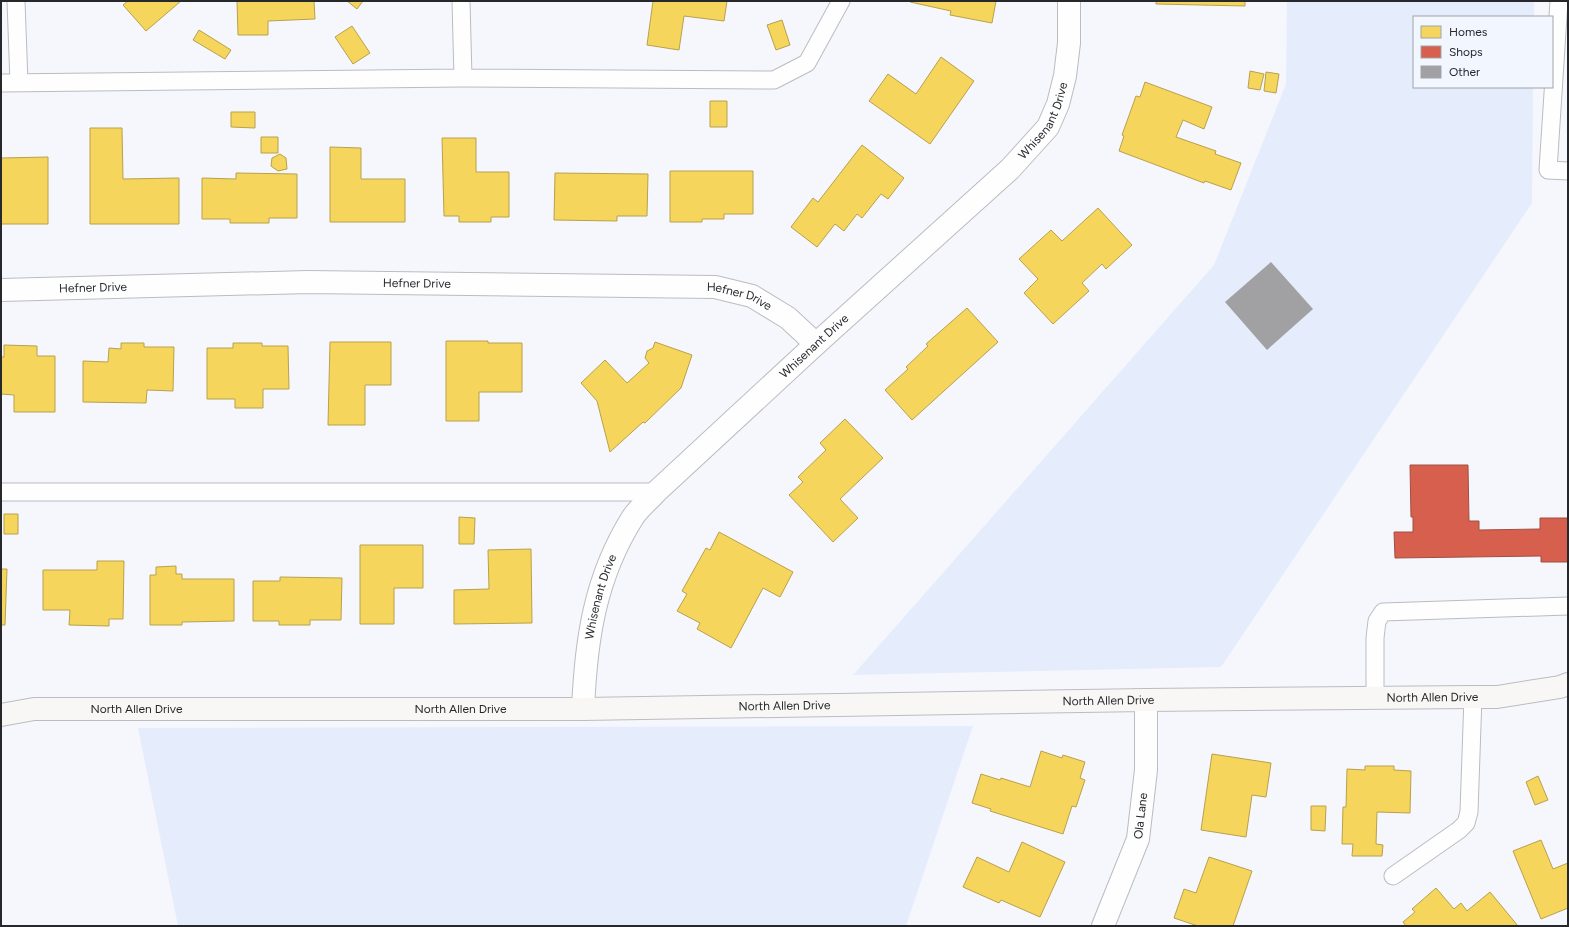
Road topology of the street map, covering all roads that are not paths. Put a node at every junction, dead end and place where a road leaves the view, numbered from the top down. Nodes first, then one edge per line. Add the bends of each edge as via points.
1 (16, 1) edge
2 (461, 1) edge
3 (841, 1) edge
4 (1069, 1) edge
5 (1559, 1) edge
6 (463, 78) junction
7 (1, 83) edge
8 (20, 83) junction
9 (1568, 171) edge
10 (1, 290) edge
11 (816, 344) junction
12 (1, 492) edge
13 (656, 492) junction
14 (1568, 606) edge
15 (1568, 684) edge
16 (1375, 698) junction
17 (1473, 698) junction
18 (1146, 700) junction
19 (583, 709) junction
20 (1, 714) edge
21 (1393, 876) dead end
22 (1103, 926) edge

1 - 8 lane
2 - 6 lane
3 - 6 lane via 807,63 774,80
4 - 11 street, Whisenant Drive via 1065,76 1058,104 1048,127 1010,168
5 - 9 lane via 1548,170
6 - 8 lane
7 - 8 lane
10 - 11 street, Hefner Drive via 308,282 715,286 752,296 788,318
11 - 13 street, Whisenant Drive
12 - 13 lane
13 - 19 street, Whisenant Drive via 634,515 612,557 597,599 585,664
14 - 16 lane via 1383,612 1377,620 1375,638
15 - 17 street, North Allen Drive via 1497,697
16 - 17 street, North Allen Drive
16 - 18 street, North Allen Drive
17 - 21 lane via 1469,812 1466,823
18 - 19 street, North Allen Drive
18 - 22 street, Ola Lane via 1146,770 1138,839
19 - 20 street, North Allen Drive via 34,709

